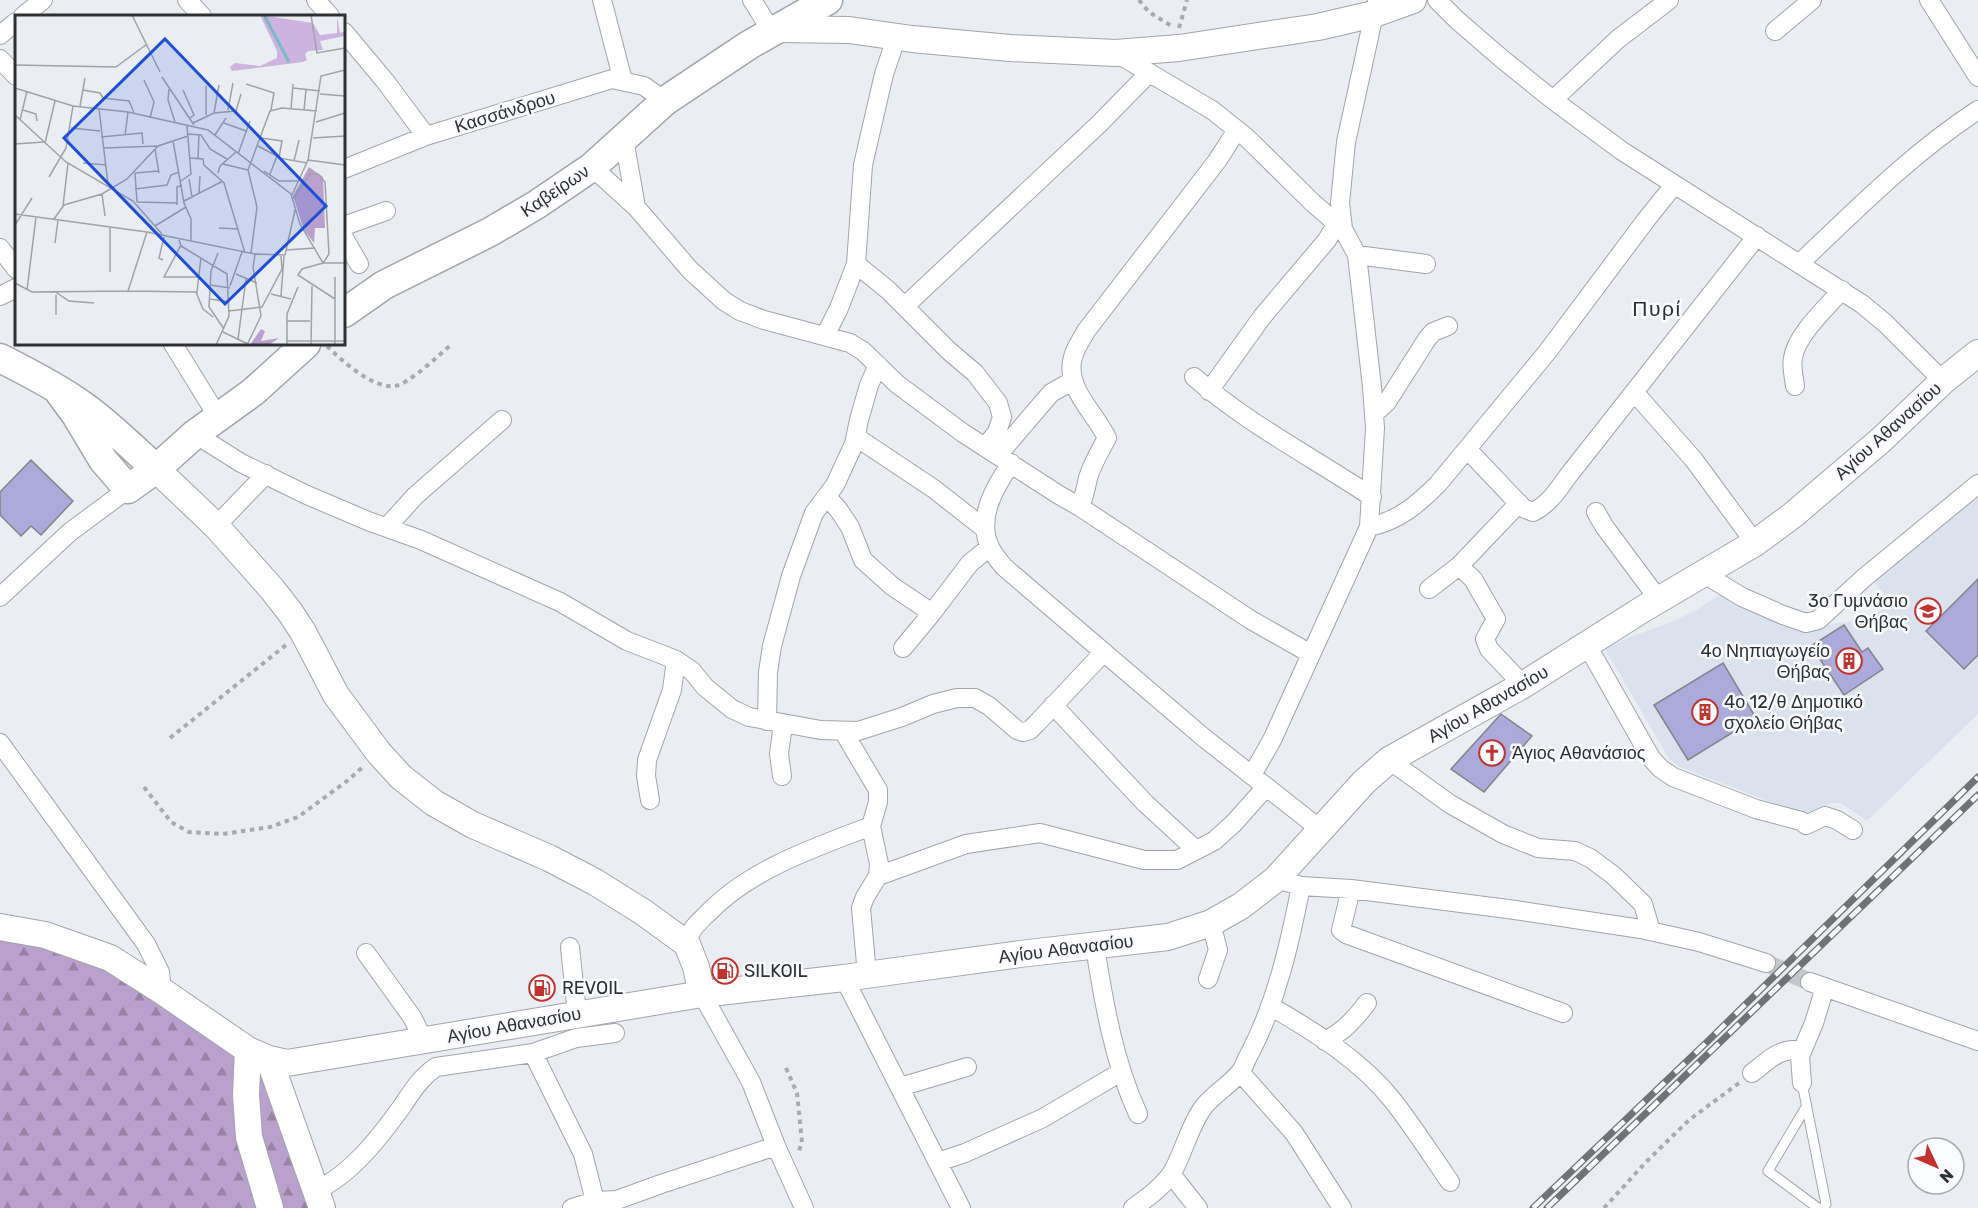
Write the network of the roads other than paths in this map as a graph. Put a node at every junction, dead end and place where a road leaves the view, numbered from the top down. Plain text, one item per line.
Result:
1 (43, 0) edge
2 (187, 0) edge
3 (602, 0) edge
4 (752, 0) edge
5 (828, 0) edge
6 (1413, 0) edge
7 (1437, 0) edge
8 (1669, 0) edge
9 (1812, 0) edge
10 (1929, 0) edge
11 (1375, 7) edge
12 (24, 15) edge
13 (201, 15) edge
14 (15, 23) edge
15 (1775, 30) dead end
16 (345, 33) edge
17 (0, 35) edge
18 (766, 35) junction
19 (897, 36) junction
20 (1116, 52) junction
21 (0, 59) edge
22 (1149, 73) junction
23 (15, 75) edge
24 (1978, 77) edge
25 (623, 81) junction
26 (1553, 100) junction
27 (665, 101) junction
28 (1978, 110) edge
29 (1237, 130) junction
30 (426, 136) junction
31 (624, 139) junction
32 (592, 167) junction
33 (345, 169) edge
34 (1674, 185) junction
35 (636, 207) junction
36 (386, 211) dead end
37 (345, 226) edge
38 (1340, 227) junction
39 (1757, 236) junction
40 (345, 240) edge
41 (0, 248) edge
42 (1357, 255) junction
43 (1800, 263) junction
44 (359, 264) dead end
45 (856, 264) junction
46 (1426, 264) dead end
47 (15, 268) edge
48 (15, 288) edge
49 (1842, 290) junction
50 (0, 296) edge
51 (905, 306) junction
52 (345, 312) edge
53 (1448, 326) dead end
54 (825, 336) junction
55 (173, 345) edge
56 (305, 345) edge
57 (1978, 352) edge
58 (0, 358) edge
59 (878, 365) junction
60 (1194, 377) dead end
61 (1072, 381) junction
62 (1943, 381) junction
63 (1795, 386) dead end
64 (57, 389) junction
65 (1209, 391) junction
66 (1635, 393) junction
67 (1374, 414) junction
68 (502, 420) dead end
69 (207, 426) junction
70 (856, 437) junction
71 (1467, 449) junction
72 (998, 455) junction
73 (156, 469) junction
74 (266, 474) junction
75 (1978, 484) edge
76 (128, 489) junction
77 (1372, 496) junction
78 (827, 497) junction
79 (1520, 503) junction
80 (1080, 507) junction
81 (1596, 512) dead end
82 (216, 526) junction
83 (387, 527) junction
84 (1369, 527) junction
85 (985, 529) junction
86 (1755, 543) junction
87 (990, 547) junction
88 (1459, 566) junction
89 (1704, 574) junction
90 (1429, 589) dead end
91 (0, 597) edge
92 (1659, 600) junction
93 (932, 613) junction
94 (1587, 645) junction
95 (903, 648) dead end
96 (1104, 652) junction
97 (1311, 654) junction
98 (676, 660) junction
99 (1523, 685) junction
100 (1053, 705) junction
101 (775, 722) junction
102 (843, 731) junction
103 (0, 743) edge
104 (1389, 760) junction
105 (1252, 775) junction
106 (782, 776) dead end
107 (1266, 787) junction
108 (650, 800) dead end
109 (871, 826) junction
110 (1320, 829) junction
111 (1854, 830) dead end
112 (1196, 850) junction
113 (879, 876) junction
114 (1276, 879) junction
115 (1301, 886) junction
116 (1351, 890) junction
117 (1211, 922) junction
118 (0, 927) edge
119 (1651, 931) junction
120 (687, 944) junction
121 (570, 947) dead end
122 (1095, 947) junction
123 (366, 953) dead end
124 (1766, 963) tunnel mouth
125 (855, 977) junction
126 (1208, 979) dead end
127 (162, 991) junction
128 (702, 994) junction
129 (1367, 1003) dead end
130 (1270, 1006) junction
131 (1563, 1013) dead end
132 (577, 1014) junction
133 (615, 1033) dead end
134 (424, 1041) junction
135 (1325, 1041) junction
136 (1978, 1041) edge
137 (1802, 1050) junction
138 (533, 1053) junction
139 (259, 1054) junction
140 (967, 1067) dead end
141 (1121, 1072) junction
142 (1240, 1072) junction
143 (1752, 1073) road end
144 (1802, 1083) joint
145 (900, 1087) junction
146 (1806, 1107) junction
147 (1138, 1114) dead end
148 (776, 1146) junction
149 (938, 1162) junction
150 (1172, 1174) junction
151 (1450, 1182) dead end
152 (319, 1199) edge
153 (597, 1204) edge
154 (270, 1208) edge
155 (573, 1208) edge
156 (804, 1208) edge
157 (961, 1208) edge
158 (1133, 1208) edge
159 (1198, 1208) edge
160 (1342, 1208) edge
161 (1818, 1208) edge
162 (1823, 1208) edge

1 - 12 street
2 - 13 street
3 - 25 street
4 - 18 street
5 - 18 main road, Καβείρων
6 - 11 main road
7 - 26 street
8 - 26 street
9 - 15 street
10 - 24 street
11 - 20 main road
11 - 38 street
14 - 17 street
16 - 30 street
18 - 19 main road
18 - 27 main road, Καβείρων
19 - 20 main road
19 - 45 street
20 - 22 street
21 - 23 street
22 - 29 street
22 - 51 street
25 - 27 street, Κασσάνδρου
25 - 30 street, Κασσάνδρου
26 - 34 street
27 - 31 main road, Καβείρων
28 - 43 street
29 - 38 street
29 - 61 street
30 - 33 street, Κασσάνδρου
31 - 32 main road, Καβείρων
31 - 35 street
32 - 35 street
32 - 52 main road, Καβείρων
34 - 39 street
34 - 71 street
35 - 54 street
36 - 37 street
38 - 42 street
38 - 65 street
39 - 43 street
39 - 66 street
40 - 44 street
41 - 47 street
42 - 46 street
42 - 67 street
43 - 49 street
45 - 51 street
45 - 54 street
48 - 50 street
49 - 62 street
49 - 63 street
51 - 72 street
53 - 67 street
54 - 59 street
55 - 69 street
56 - 69 main road
57 - 62 main road, Αγίου Αθανασίου
58 - 64 main road
59 - 70 street
59 - 72 street
60 - 65 street
61 - 72 street
61 - 80 street
62 - 86 main road, Αγίου Αθανασίου
64 - 73 main road
64 - 76 main road
65 - 77 street
66 - 79 street
66 - 86 street
67 - 77 street
68 - 83 street
69 - 73 main road
69 - 74 street
70 - 78 street
70 - 85 street
71 - 79 street
71 - 84 street
72 - 80 street
72 - 85 street
73 - 76 main road
73 - 82 main road
74 - 82 street
74 - 83 street
75 - 89 street
76 - 91 street
77 - 84 street
78 - 93 street
78 - 101 street
79 - 88 street
80 - 97 street
81 - 92 street
82 - 120 main road
83 - 98 street
84 - 97 street
85 - 87 street
86 - 89 main road, Αγίου Αθανασίου
87 - 93 street
87 - 96 street
88 - 90 street
88 - 99 street
89 - 92 main road, Αγίου Αθανασίου
92 - 94 main road, Αγίου Αθανασίου
93 - 95 street
94 - 99 main road, Αγίου Αθανασίου
94 - 111 street
96 - 100 street
96 - 105 street
97 - 105 street
98 - 101 street
98 - 108 street
99 - 104 main road, Αγίου Αθανασίου
100 - 102 street
100 - 112 street
101 - 102 street
101 - 106 street
102 - 109 street
103 - 127 street
104 - 110 main road, Αγίου Αθανασίου
104 - 119 street
105 - 107 street
107 - 110 street
107 - 112 street
109 - 113 street
109 - 120 street
110 - 114 main road, Αγίου Αθανασίου
112 - 113 street
113 - 125 street
114 - 115 street
114 - 117 main road, Αγίου Αθανασίου
115 - 116 street
115 - 130 street
116 - 119 street
116 - 131 street
117 - 122 main road, Αγίου Αθανασίου
117 - 126 street
118 - 127 main road
119 - 124 street
120 - 128 main road
121 - 132 street
122 - 125 main road, Αγίου Αθανασίου
122 - 141 street
123 - 134 street
125 - 128 main road, Αγίου Αθανασίου
125 - 145 street
127 - 139 main road
128 - 132 main road, Αγίου Αθανασίου
128 - 148 street
129 - 135 street
130 - 135 street
130 - 142 street
132 - 134 main road, Αγίου Αθανασίου
133 - 138 street
134 - 139 main road, Αγίου Αθανασίου
135 - 151 street
136 - 137 street
137 - 143 street
137 - 144 street
138 - 152 street
138 - 153 street
139 - 152 main road
139 - 154 main road
140 - 145 street
141 - 147 street
141 - 149 street
142 - 150 street
142 - 160 street
144 - 146 lane
145 - 149 street
146 - 161 lane
146 - 162 lane
148 - 153 street
148 - 156 street
149 - 157 street
150 - 158 street
150 - 159 street
153 - 155 street

